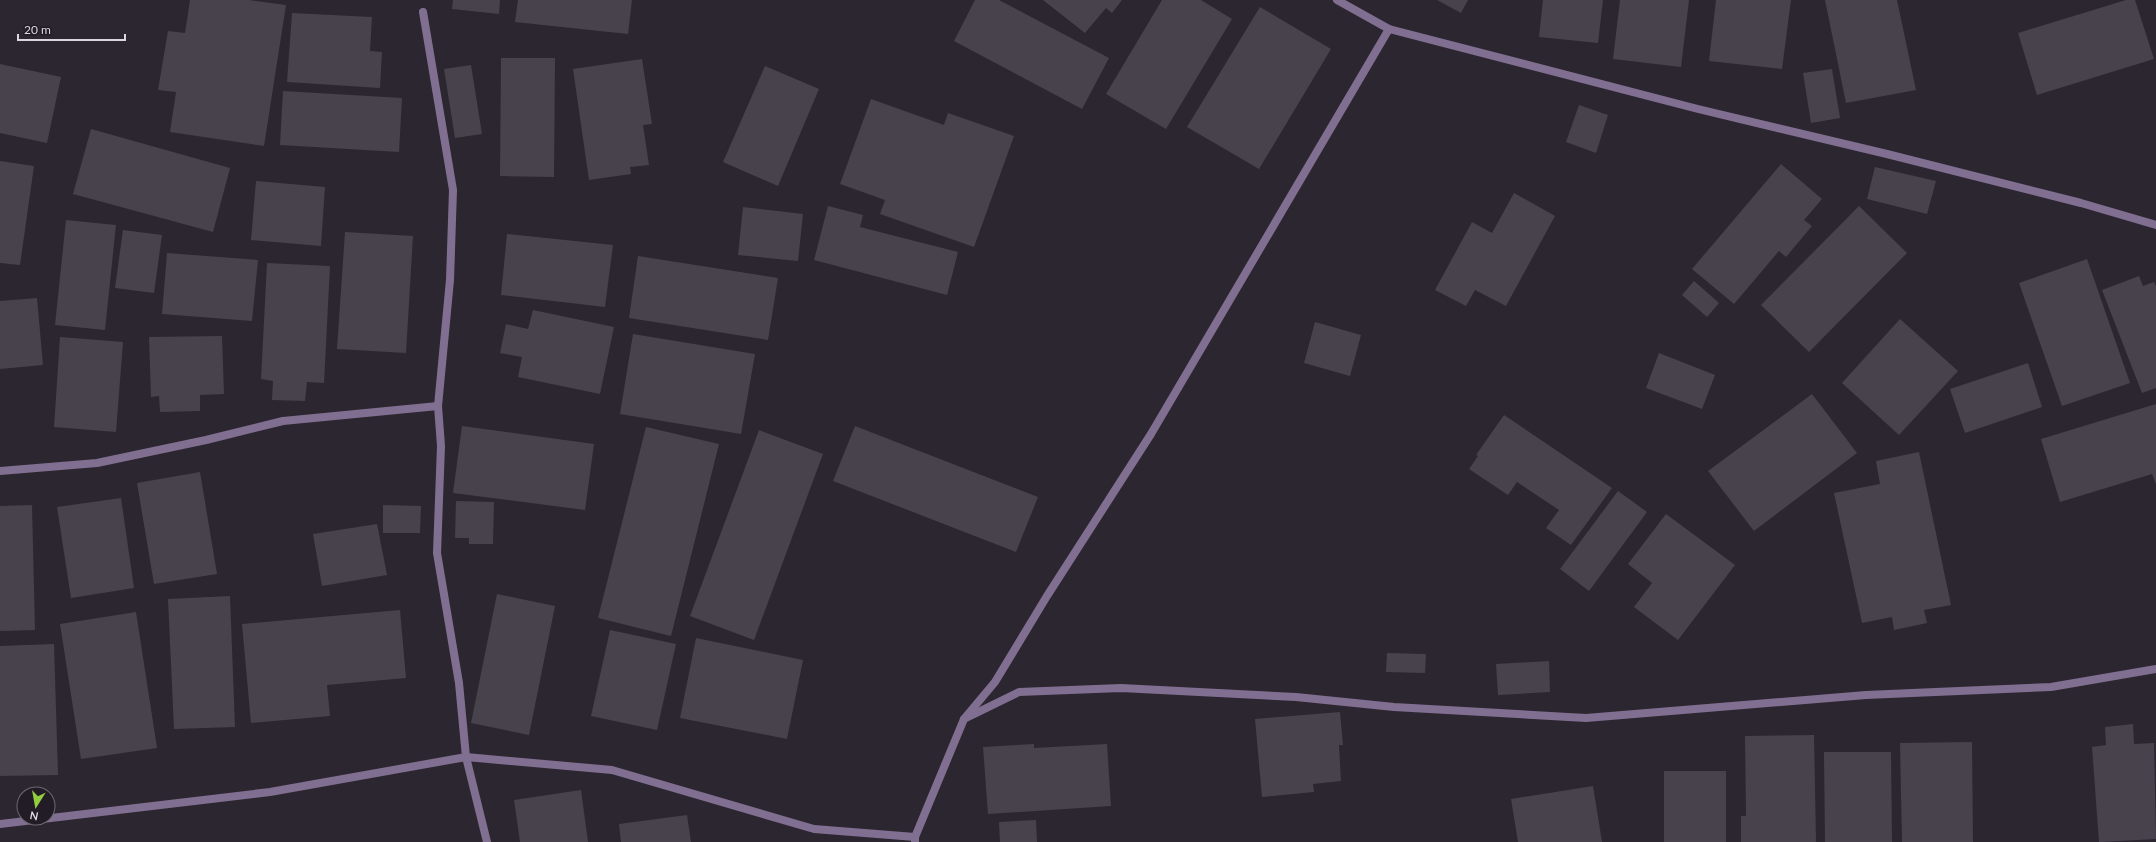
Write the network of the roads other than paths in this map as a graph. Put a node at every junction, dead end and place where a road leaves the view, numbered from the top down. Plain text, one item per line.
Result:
1 (1337, 0) edge
2 (423, 12) dead end
3 (1389, 29) junction
4 (2156, 225) edge
5 (438, 406) junction
6 (0, 471) edge
7 (2156, 669) edge
8 (964, 719) junction
9 (466, 757) junction
10 (0, 824) edge
11 (915, 839) edge
12 (487, 842) edge

1 - 3 street
2 - 5 street
3 - 4 street
3 - 8 street
5 - 6 street
5 - 9 street
7 - 8 street
8 - 11 street
9 - 10 street
9 - 11 street
9 - 12 street

